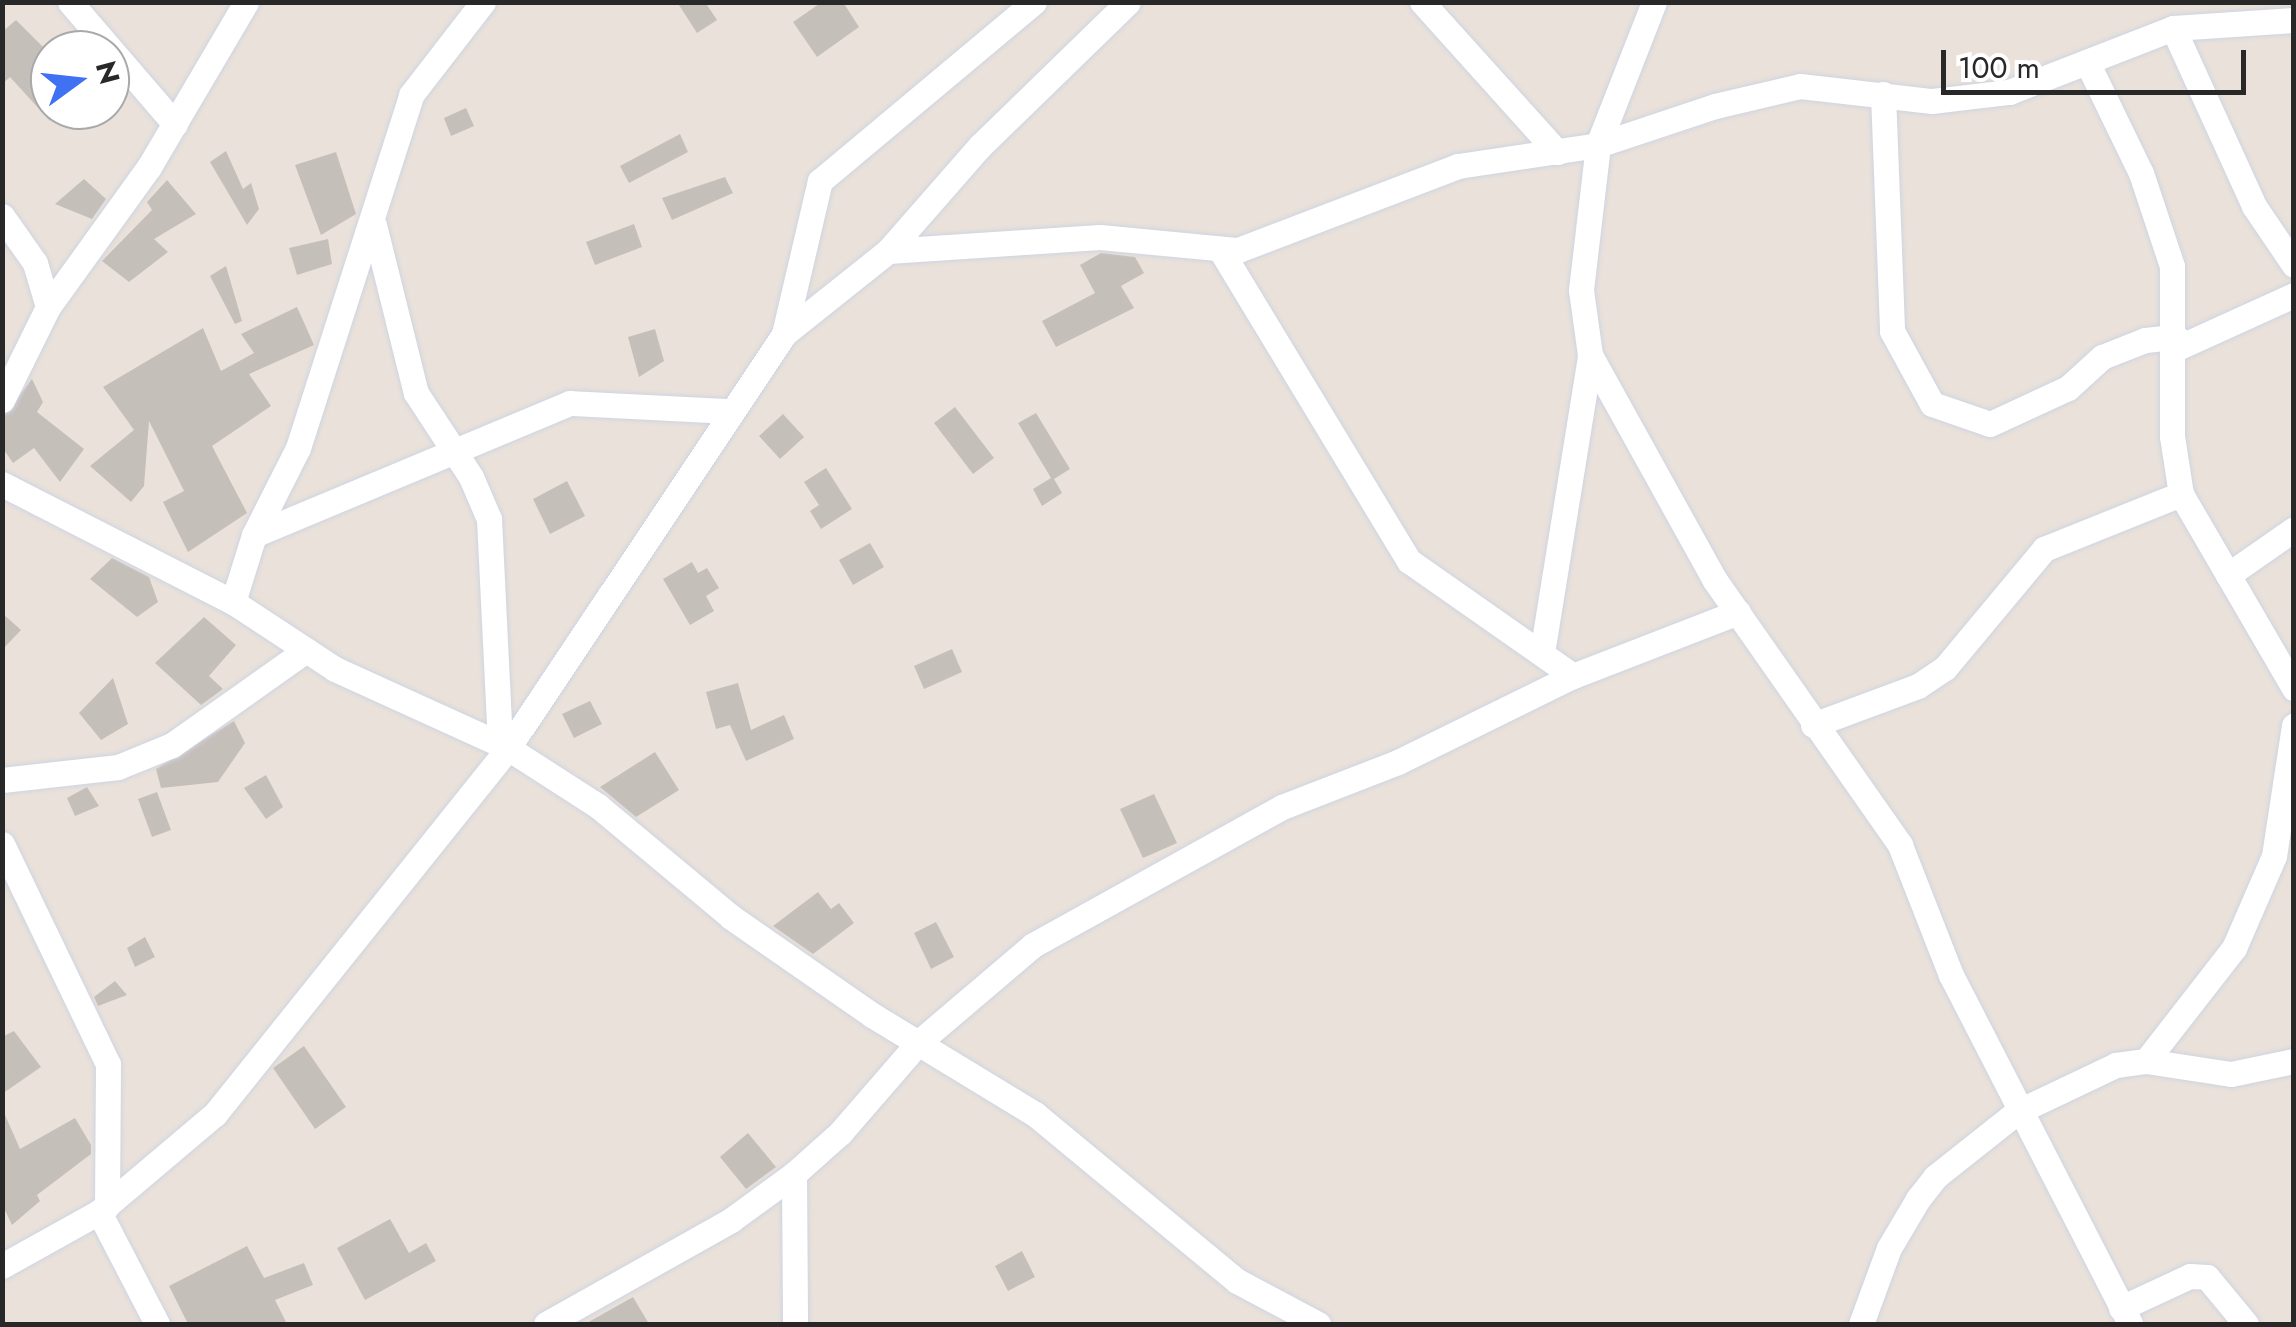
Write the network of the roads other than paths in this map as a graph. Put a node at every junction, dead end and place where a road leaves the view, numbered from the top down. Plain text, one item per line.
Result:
1 (70, 2) edge
2 (246, 2) edge
3 (483, 2) edge
4 (1034, 2) edge
5 (1128, 2) edge
6 (1422, 2) edge
7 (1654, 2) edge
8 (2209, 2) edge
9 (2294, 20) edge
10 (2178, 27) junction
11 (2088, 62) junction
12 (1883, 94) junction
13 (175, 124) junction
14 (1598, 145) junction
15 (1557, 152) junction
16 (2, 216) edge
17 (374, 225) junction
18 (1220, 250) junction
19 (888, 251) junction
20 (2294, 265) edge
21 (2294, 295) edge
22 (48, 307) junction
23 (784, 334) junction
24 (2176, 343) junction
25 (1590, 355) junction
26 (2, 400) edge
27 (728, 411) junction
28 (454, 453) junction
29 (2, 484) edge
30 (2181, 494) junction
31 (2294, 529) edge
32 (254, 536) junction
33 (2228, 575) junction
34 (233, 602) junction
35 (1738, 612) junction
36 (306, 650) junction
37 (1542, 653) junction
38 (1573, 676) junction
39 (2294, 688) edge
40 (1813, 726) junction
41 (2294, 726) edge
42 (504, 746) junction
43 (2, 780) edge
44 (2, 844) edge
45 (918, 1043) junction
46 (2294, 1060) edge
47 (2146, 1061) junction
48 (2018, 1112) junction
49 (794, 1174) junction
50 (104, 1209) junction
51 (3, 1265) edge
52 (2125, 1316) edge
53 (157, 1324) edge
54 (546, 1324) edge
55 (795, 1324) edge
56 (1318, 1324) edge
57 (1861, 1324) edge
58 (2246, 1324) edge

1 - 13 street
2 - 13 street
3 - 17 street
4 - 23 street
5 - 19 street
6 - 15 street
7 - 14 street
8 - 10 street
9 - 10 street
10 - 11 street
10 - 20 street
11 - 12 street
11 - 24 street
12 - 14 street
12 - 24 street
13 - 22 street
14 - 15 street
14 - 25 street
15 - 18 street
16 - 22 street
17 - 28 street
17 - 32 street
18 - 19 street
18 - 37 street
19 - 23 street
21 - 24 street
22 - 26 street
23 - 27 street
24 - 30 street
25 - 35 street
25 - 37 street
27 - 28 street
27 - 42 street
28 - 32 street
28 - 42 street
29 - 34 street
30 - 33 street
30 - 40 street
31 - 33 street
32 - 34 street
33 - 39 street
34 - 36 street
35 - 38 street
35 - 40 street
36 - 42 street
36 - 43 street
37 - 38 street
38 - 45 street
40 - 48 street
41 - 47 street
42 - 45 street
42 - 50 street
44 - 50 street
45 - 49 street
45 - 56 street
46 - 47 street
47 - 48 street
48 - 52 street
48 - 57 street
49 - 54 street
49 - 55 street
50 - 51 street
50 - 53 street
52 - 58 street

